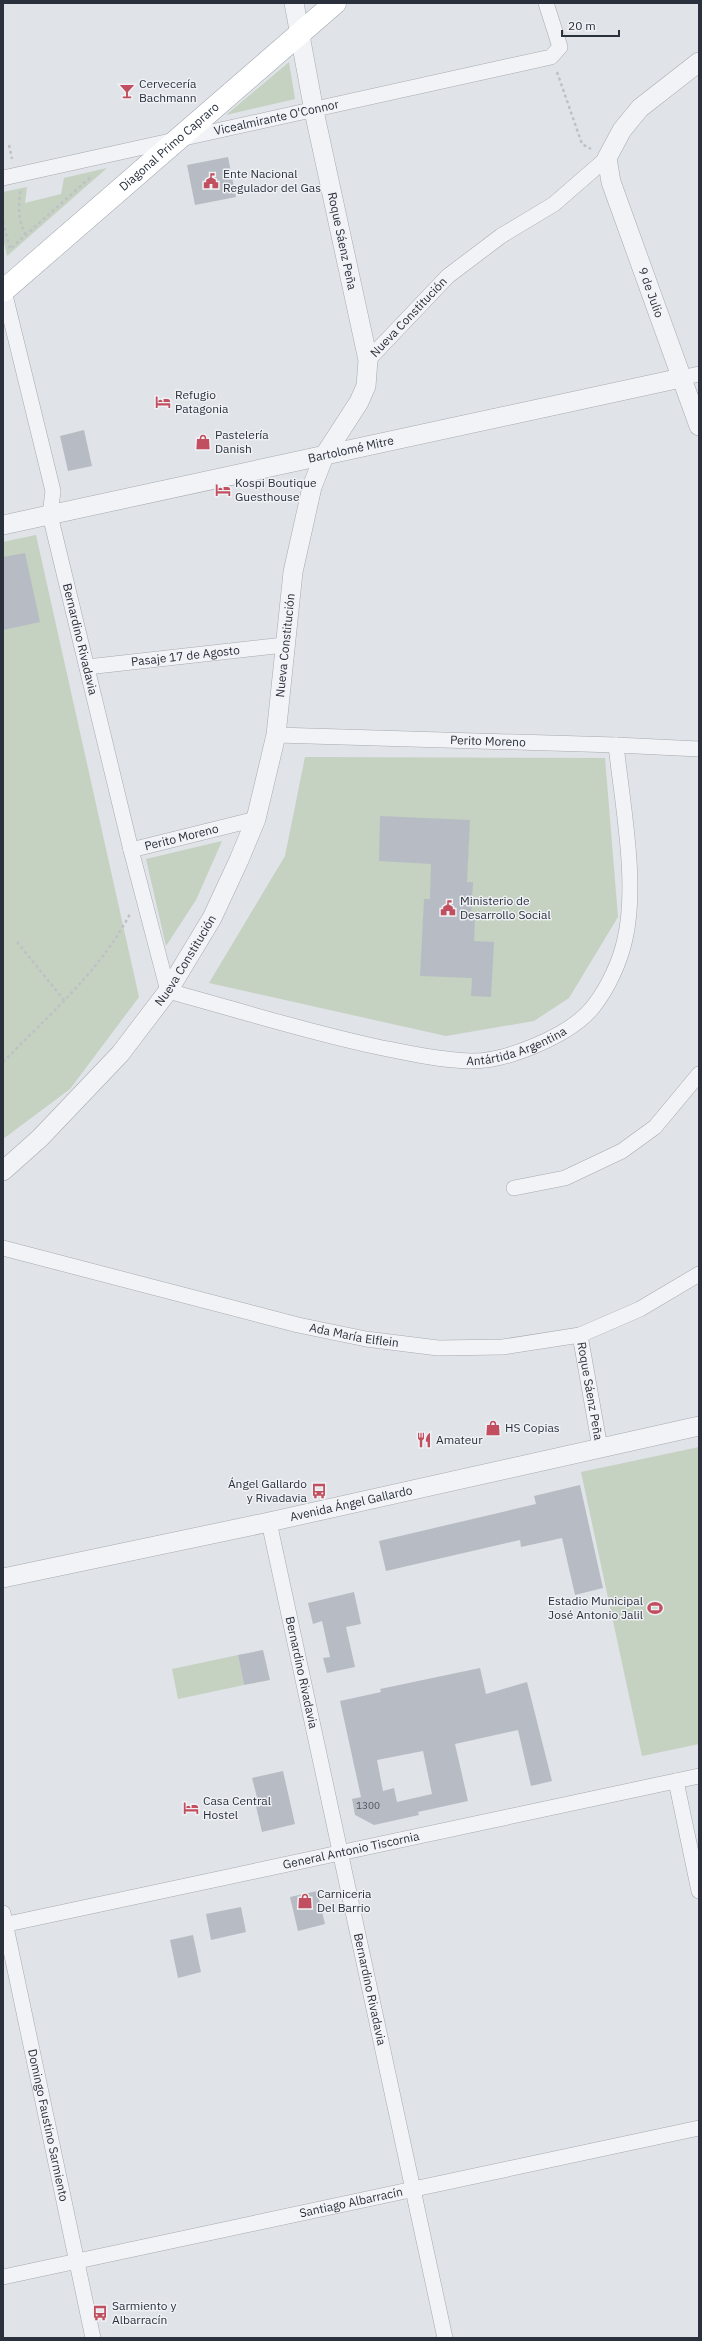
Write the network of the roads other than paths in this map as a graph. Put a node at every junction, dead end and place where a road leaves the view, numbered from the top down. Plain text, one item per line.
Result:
1 (294, 3) edge
2 (335, 3) edge
3 (546, 3) edge
4 (300, 34) junction
5 (699, 62) edge
6 (314, 111) junction
7 (178, 140) junction
8 (607, 158) junction
9 (3, 178) edge
10 (3, 290) edge
11 (368, 360) junction
12 (690, 376) edge
13 (699, 426) edge
14 (324, 456) junction
15 (50, 515) junction
16 (3, 525) edge
17 (284, 645) junction
18 (87, 667) junction
19 (276, 735) junction
20 (616, 745) junction
21 (699, 749) edge
22 (256, 819) junction
23 (130, 850) junction
24 (168, 991) junction
25 (699, 1074) edge
26 (3, 1171) edge
27 (514, 1188) dead end
28 (3, 1248) edge
29 (699, 1274) edge
30 (580, 1335) junction
31 (699, 1426) edge
32 (600, 1448) junction
33 (269, 1522) junction
34 (3, 1578) edge
35 (699, 1776) edge
36 (676, 1781) junction
37 (340, 1854) junction
38 (699, 1891) edge
39 (4, 1920) edge
40 (699, 2128) edge
41 (413, 2190) junction
42 (77, 2261) junction
43 (3, 2277) edge
44 (93, 2338) edge
45 (445, 2338) edge

1 - 4 street, Roque Sáenz Peña
2 - 4 main road, Diagonal Primo Capraro
3 - 6 street, Vicealmirante O'Connor
4 - 6 street, Roque Sáenz Peña
4 - 7 main road, Diagonal Primo Capraro
5 - 8 street
6 - 7 street, Vicealmirante O'Connor
6 - 11 street, Roque Sáenz Peña
7 - 9 street, Vicealmirante O'Connor
7 - 10 main road, Diagonal Primo Capraro
8 - 11 street, Nueva Constitución
8 - 12 street, 9 de Julio
10 - 15 street, Bernardino Rivadavia
11 - 14 street, Nueva Constitución
12 - 13 street, 9 de Julio
12 - 14 street, Bartolomé Mitre
14 - 15 street, Bartolomé Mitre
14 - 17 street, Nueva Constitución
15 - 16 street, Bartolomé Mitre
15 - 18 street, Bernardino Rivadavia
17 - 18 street, Pasaje 17 de Agosto
17 - 19 street, Nueva Constitución
18 - 23 street, Bernardino Rivadavia
19 - 20 street, Perito Moreno
19 - 22 street, Nueva Constitución
20 - 21 street, Perito Moreno
20 - 24 street, Antártida Argentina
22 - 23 street, Perito Moreno
22 - 24 street, Nueva Constitución
23 - 24 street, Bernardino Rivadavia
24 - 26 street, Nueva Constitución
25 - 27 street
28 - 30 street, Ada María Elflein
29 - 30 street, Ada María Elflein
30 - 32 street, Roque Sáenz Peña
31 - 32 street, Avenida Ángel Gallardo
32 - 33 street, Avenida Ángel Gallardo
33 - 34 street, Avenida Ángel Gallardo
33 - 37 street, Bernardino Rivadavia
35 - 36 street, General Antonio Tiscornia
36 - 37 street, General Antonio Tiscornia
36 - 38 street
37 - 39 street, General Antonio Tiscornia
37 - 41 street, Bernardino Rivadavia
39 - 42 street, Domingo Faustino Sarmiento
40 - 41 street, Santiago Albarracín
41 - 42 street, Santiago Albarracín
41 - 45 street, Bernardino Rivadavia
42 - 43 street, Santiago Albarracín
42 - 44 street, Domingo Faustino Sarmiento

